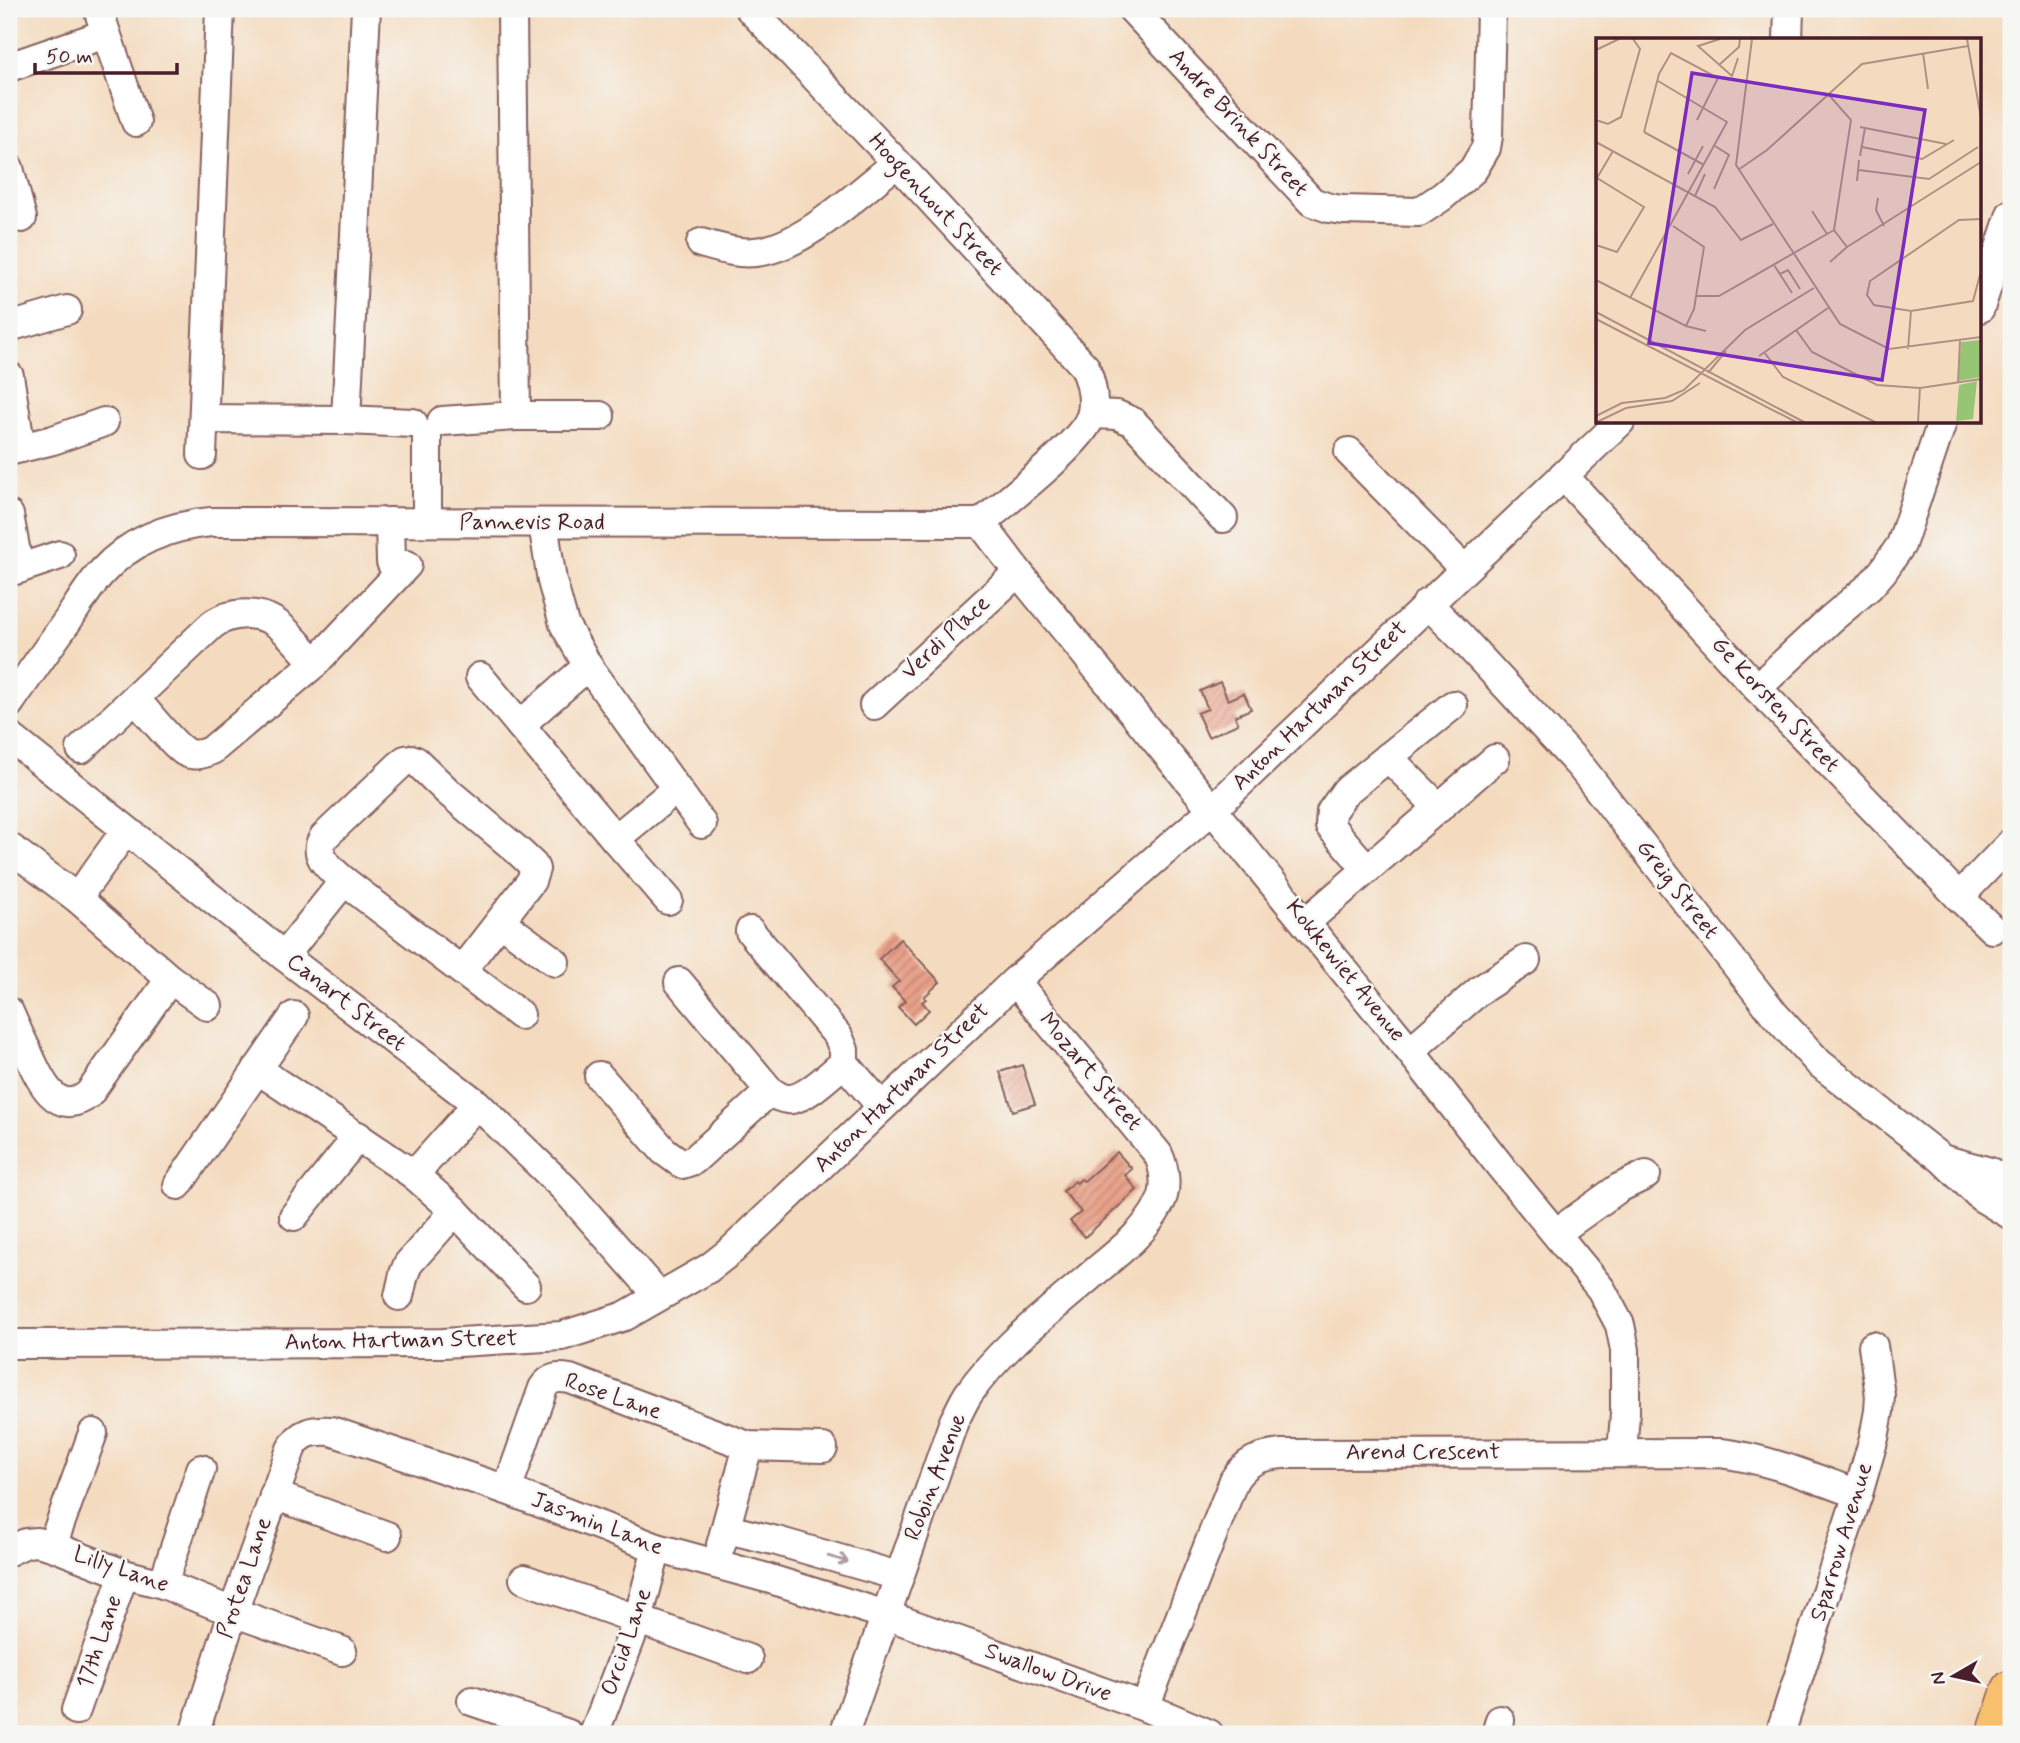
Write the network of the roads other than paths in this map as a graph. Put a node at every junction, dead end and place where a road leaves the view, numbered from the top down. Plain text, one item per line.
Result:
1 (220, 9) edge
2 (366, 9) edge
3 (512, 9) edge
4 (750, 9) edge
5 (1132, 9) edge
6 (1491, 9) edge
7 (1789, 9) edge
8 (101, 21) edge
9 (1788, 38) edge
10 (9, 67) edge
11 (136, 122) dead end
12 (897, 163) junction
13 (9, 168) edge
14 (2011, 214) edge
15 (23, 219) dead end
16 (701, 243) dead end
17 (1982, 302) edge
18 (67, 310) dead end
19 (9, 327) edge
20 (9, 376) edge
21 (1092, 414) junction
22 (516, 416) junction
23 (600, 416) dead end
24 (204, 419) junction
25 (346, 420) junction
26 (104, 422) dead end
27 (1618, 424) edge
28 (1941, 424) edge
29 (427, 426) junction
30 (15, 450) edge
31 (1349, 452) dead end
32 (202, 455) dead end
33 (1563, 475) junction
34 (9, 515) edge
35 (1223, 518) dead end
36 (390, 522) junction
37 (428, 522) junction
38 (543, 523) junction
39 (981, 523) junction
40 (60, 555) dead end
41 (1464, 569) junction
42 (14, 570) edge
43 (1018, 572) junction
44 (1427, 603) junction
45 (315, 663) junction
46 (589, 666) junction
47 (480, 677) dead end
48 (1757, 688) junction
49 (135, 698) junction
50 (9, 704) edge
51 (874, 705) dead end
52 (1453, 705) dead end
53 (520, 725) junction
54 (9, 736) edge
55 (81, 749) dead end
56 (1388, 757) junction
57 (1495, 759) dead end
58 (676, 789) junction
59 (1439, 808) junction
60 (1213, 809) junction
61 (702, 824) dead end
62 (126, 830) junction
63 (615, 839) junction
64 (2011, 843) edge
65 (9, 846) edge
66 (1367, 869) junction
67 (344, 881) junction
68 (1959, 897) junction
69 (76, 898) junction
70 (668, 900) dead end
71 (501, 922) junction
72 (1306, 922) junction
73 (1992, 929) dead end
74 (750, 932) dead end
75 (284, 956) junction
76 (1526, 960) dead end
77 (555, 962) dead end
78 (462, 970) junction
79 (170, 979) junction
80 (1015, 981) junction
81 (679, 982) dead end
82 (208, 1006) dead end
83 (9, 1012) edge
84 (520, 1015) dead end
85 (294, 1016) dead end
86 (1410, 1051) junction
87 (844, 1063) junction
88 (257, 1069) junction
89 (599, 1076) dead end
90 (770, 1091) junction
91 (477, 1104) junction
92 (882, 1107) junction
93 (358, 1136) junction
94 (1942, 1159) junction
95 (1164, 1166) joint
96 (414, 1175) junction
97 (1646, 1175) dead end
98 (2011, 1184) edge
99 (178, 1185) dead end
100 (456, 1211) junction
101 (2011, 1215) edge
102 (294, 1216) dead end
103 (1556, 1233) junction
104 (526, 1286) dead end
105 (399, 1296) dead end
106 (659, 1296) junction
107 (9, 1343) edge
108 (1873, 1346) dead end
109 (310, 1432) joint
110 (93, 1433) dead end
111 (748, 1446) junction
112 (823, 1448) dead end
113 (1622, 1452) junction
114 (201, 1469) dead end
115 (507, 1490) junction
116 (1858, 1494) junction
117 (274, 1495) junction
118 (727, 1529) junction
119 (387, 1536) dead end
120 (52, 1546) junction
121 (657, 1548) junction
122 (9, 1551) edge
123 (714, 1564) junction
124 (124, 1574) junction
125 (898, 1576) junction
126 (524, 1579) dead end
127 (163, 1584) junction
128 (233, 1612) junction
129 (886, 1615) junction
130 (638, 1619) junction
131 (342, 1651) dead end
132 (748, 1659) dead end
133 (2011, 1689) edge
134 (472, 1701) dead end
135 (1145, 1707) junction
136 (76, 1710) dead end
137 (197, 1733) edge
138 (590, 1734) edge
139 (844, 1734) edge
140 (1209, 1734) edge
141 (1780, 1734) edge
142 (1996, 1734) edge

1 - 24 street
2 - 25 street
3 - 22 street
4 - 12 street, Hoogenhout Street
5 - 6 street, Andre Brink Street
7 - 9 street
8 - 10 street
8 - 11 street
12 - 16 street
12 - 21 street, Hoogenhout Street
13 - 15 street
14 - 17 street
18 - 19 street
20 - 30 street
21 - 35 street
21 - 39 street
22 - 23 street
22 - 29 street
24 - 25 street
24 - 32 street
25 - 29 street
26 - 30 street
27 - 33 street, Anton Hartman Street
28 - 48 street
29 - 37 street
31 - 41 street
33 - 41 street, Anton Hartman Street
33 - 48 street, Ge Korsten Street
34 - 42 street
36 - 37 street, Pannevis Road
36 - 45 street
36 - 50 street, Pannevis Road
37 - 38 street, Pannevis Road
38 - 39 street, Pannevis Road
38 - 46 street
39 - 43 street, Kokkewiet Avenue
40 - 42 street
41 - 44 street, Anton Hartman Street
43 - 51 street, Verdi Place
43 - 60 street, Kokkewiet Avenue
44 - 60 street, Anton Hartman Street
44 - 94 street, Greig Street
45 - 49 street
45 - 49 street
46 - 53 street
46 - 58 street
47 - 53 street
48 - 68 street, Ge Korsten Street
49 - 55 street
52 - 56 street
53 - 63 street
54 - 62 street, Canart Street
56 - 59 street
56 - 66 street
57 - 59 street
58 - 61 street
58 - 63 street
59 - 66 street
60 - 72 street, Kokkewiet Avenue
60 - 80 street, Anton Hartman Street
62 - 69 street
62 - 75 street, Canart Street
63 - 70 street
64 - 68 street
65 - 69 street
66 - 72 street
67 - 71 street
67 - 75 street
67 - 78 street
68 - 73 street, Ge Korsten Street
69 - 79 street
71 - 77 street
71 - 78 street
72 - 86 street, Kokkewiet Avenue
74 - 87 street
75 - 91 street, Canart Street
76 - 86 street
78 - 84 street
79 - 82 street
79 - 83 street
80 - 92 street, Anton Hartman Street
80 - 95 street, Mozart Street
81 - 90 street
85 - 88 street
86 - 103 street, Kokkewiet Avenue
87 - 90 street
87 - 92 street
88 - 93 street
88 - 99 street
89 - 90 street
91 - 96 street
91 - 106 street, Canart Street
92 - 106 street, Anton Hartman Street
93 - 96 street
93 - 102 street
94 - 98 street, Greig Street
94 - 101 street, Greig Street
95 - 125 street, Robin Avenue
96 - 100 street
97 - 103 street
100 - 104 street
100 - 105 street
103 - 113 street, Kokkewiet Avenue
106 - 107 street, Anton Hartman Street
108 - 116 street, Sparrow Avenue
109 - 115 street, Jasmin Lane
109 - 117 street, Protea Lane
110 - 120 street
111 - 112 street, Rose Lane
111 - 115 street, Rose Lane
111 - 118 street
113 - 116 street, Arend Crescent
113 - 135 street, Arend Crescent
114 - 127 street
115 - 121 street, Jasmin Lane
116 - 141 street, Sparrow Avenue
117 - 119 street
117 - 128 street, Protea Lane
118 - 123 street
118 -> 125 street
120 - 122 street, Lilly Lane
120 - 124 street, Lilly Lane
121 - 123 street, Jasmin Lane
121 - 130 street, Orcid Lane
123 - 129 street, Jasmin Lane
124 - 127 street, Lilly Lane
124 - 136 street, 17th Lane
125 - 129 street, Robin Avenue
126 - 130 street
127 - 128 street, Lilly Lane
128 - 131 street, Lilly Lane
128 - 137 street, Protea Lane
129 - 135 street, Swallow Drive
129 - 139 street, Robin Avenue
130 - 132 street
130 - 138 street, Orcid Lane
133 - 142 main road
134 - 138 street
135 - 140 street, Swallow Drive

